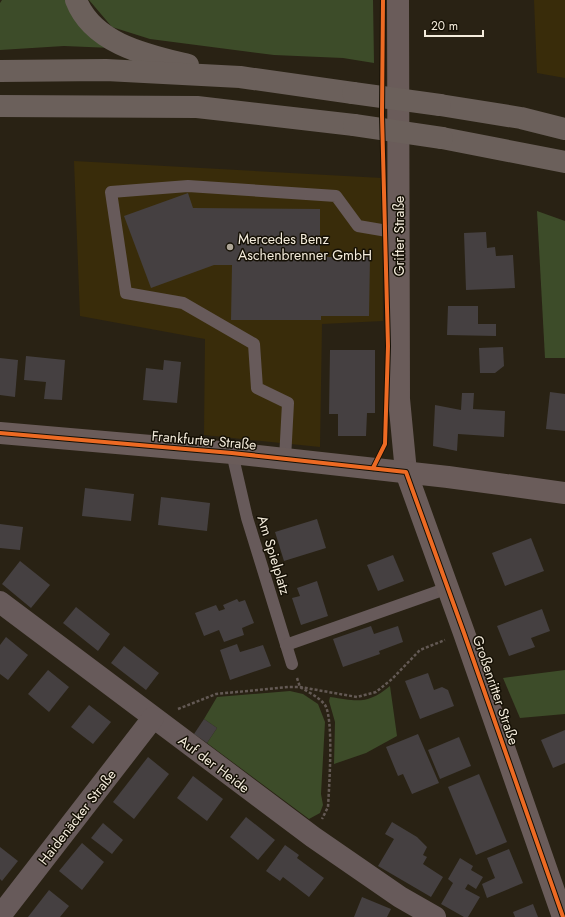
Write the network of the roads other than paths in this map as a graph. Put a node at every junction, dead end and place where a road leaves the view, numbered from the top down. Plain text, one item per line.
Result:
1 (76, 0) edge
2 (398, 0) edge
3 (0, 71) edge
4 (240, 77) junction
5 (0, 106) edge
6 (565, 129) edge
7 (564, 162) edge
8 (399, 233) junction
9 (0, 433) edge
10 (232, 453) junction
11 (285, 459) junction
12 (406, 472) junction
13 (565, 493) edge
14 (448, 588) junction
15 (0, 602) edge
16 (286, 645) junction
17 (292, 664) road end
18 (153, 718) junction
19 (0, 916) edge
20 (431, 916) edge
21 (563, 917) edge

1 - 4 highway
2 - 8 street, Grifter Straße
3 - 4 highway
4 - 6 highway, bridge
5 - 7 highway, bridge
8 - 11 lane
8 - 12 street, Grifter Straße
9 - 10 street, Frankfurter Straße
10 - 11 street, Frankfurter Straße
10 - 16 lane, Am Spielplatz
11 - 12 street, Frankfurter Straße
12 - 13 street, Frankfurter Straße
12 - 14 street, Großenritter Straße
14 - 16 lane
14 - 21 street, Großenritter Straße
15 - 18 street, Auf der Heide
16 - 17 lane, Am Spielplatz
18 - 19 street, Haidenäcker Straße
18 - 20 street, Auf der Heide

